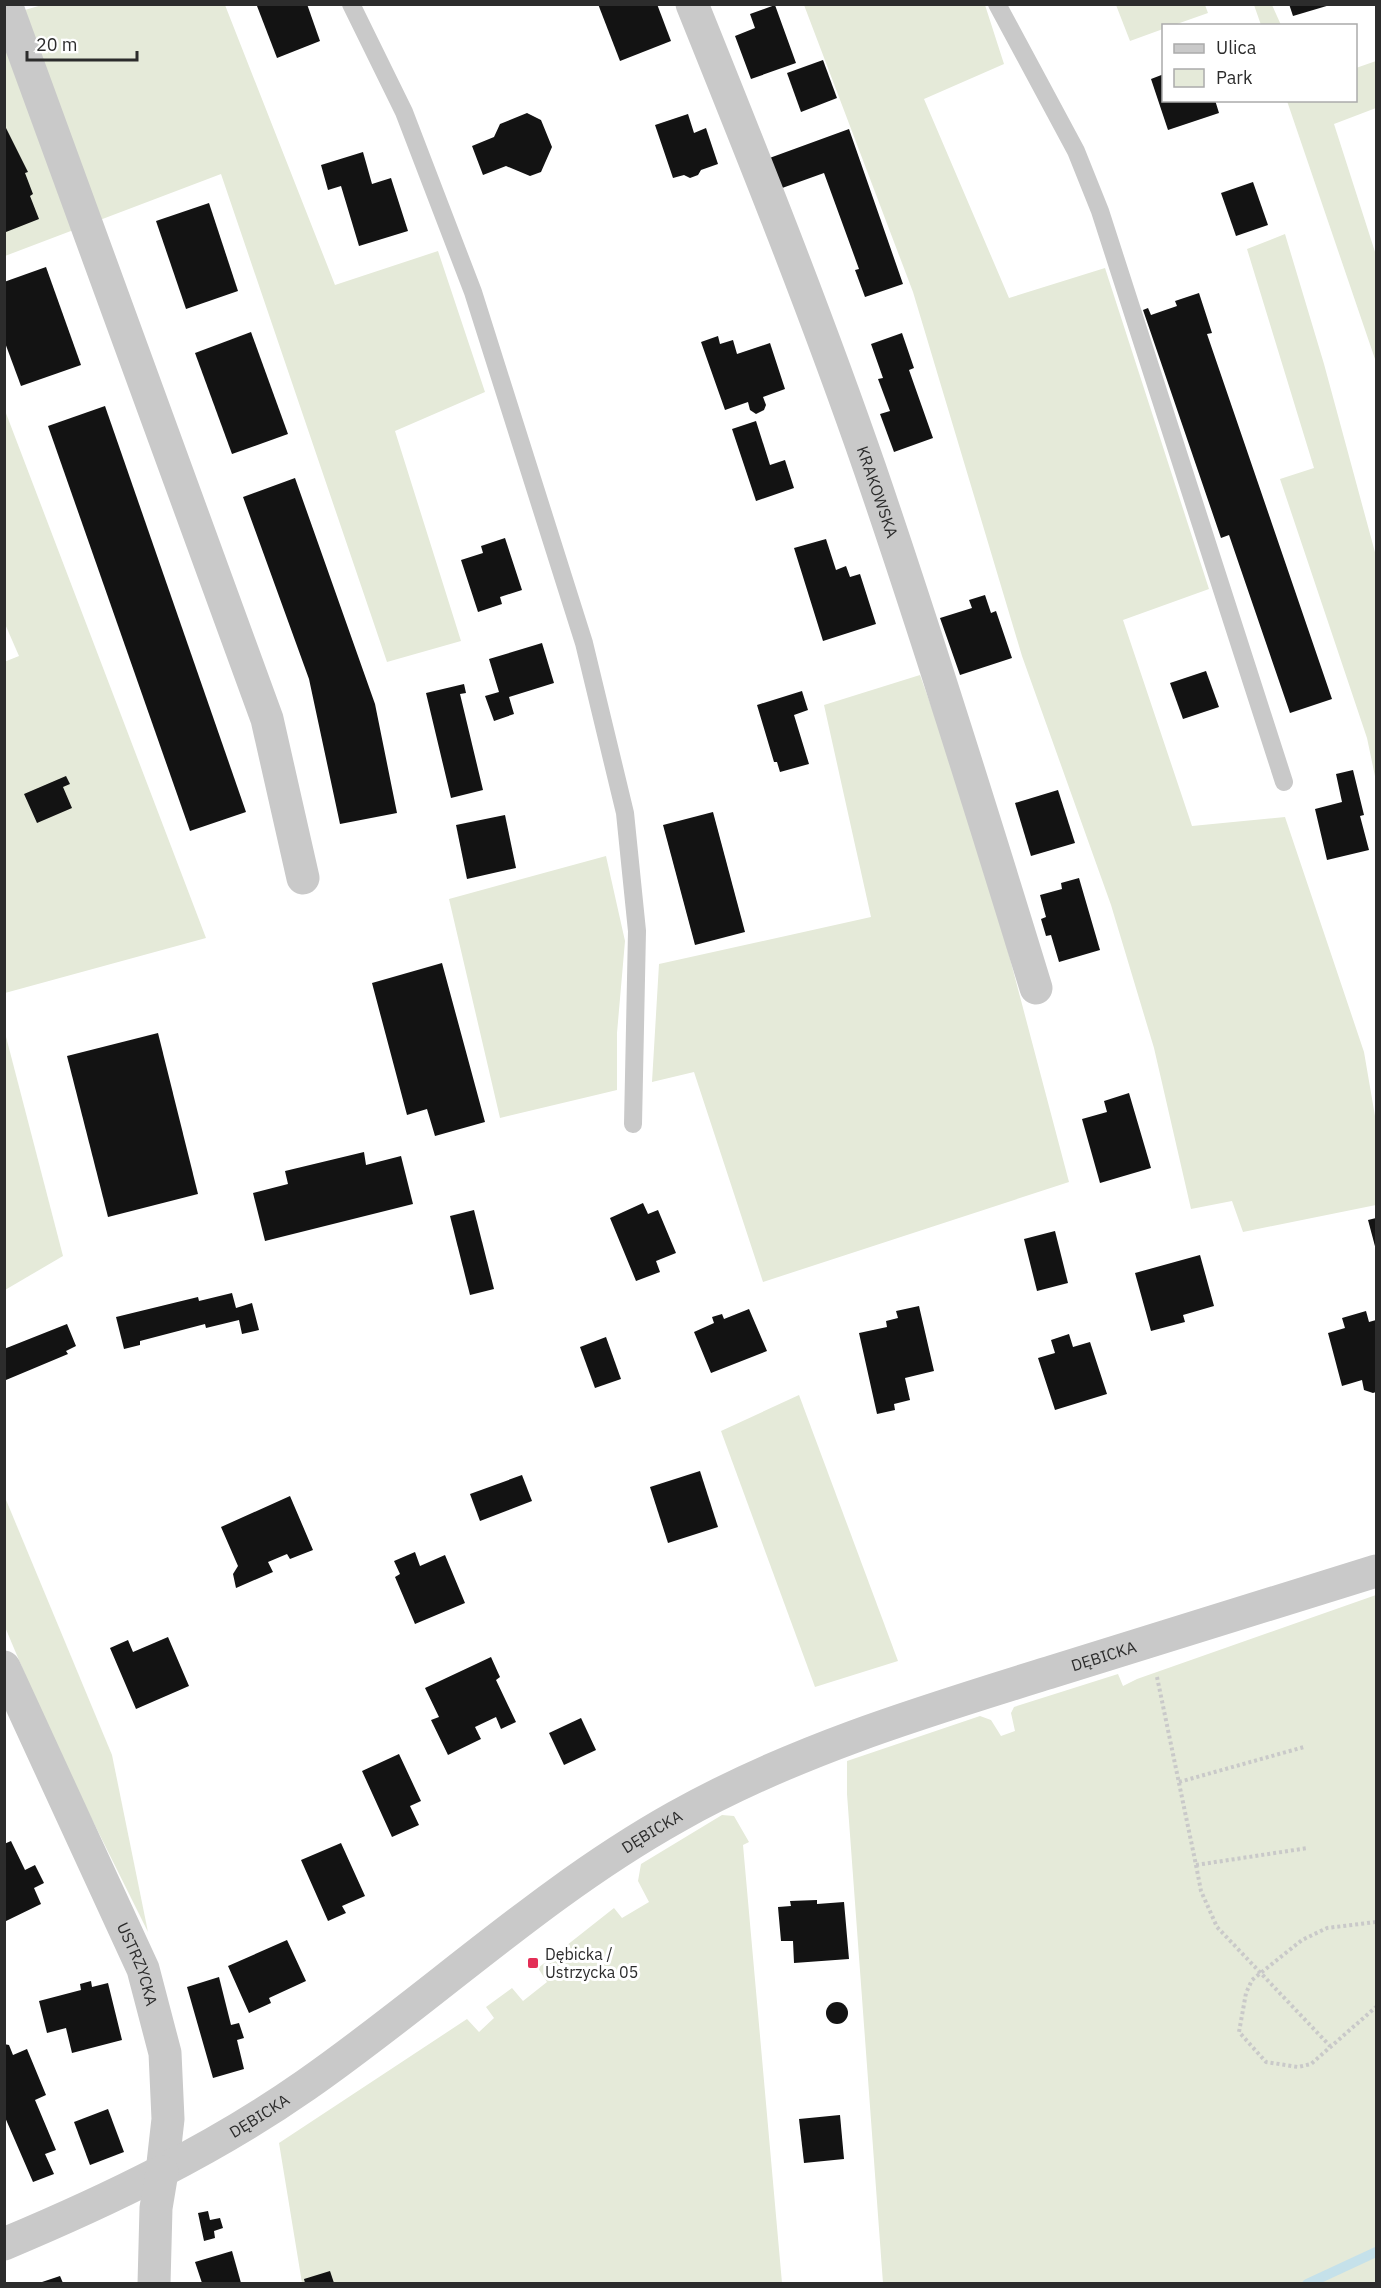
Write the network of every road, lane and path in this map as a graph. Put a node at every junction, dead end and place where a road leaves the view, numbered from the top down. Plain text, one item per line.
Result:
1 (6, 4) edge
2 (351, 4) edge
3 (692, 4) edge
4 (997, 4) edge
5 (1284, 782) dead end
6 (303, 878) dead end
7 (1036, 988) dead end
8 (633, 1124) dead end
9 (1377, 1570) edge
10 (4, 1667) edge
11 (1155, 1669) dead end
12 (1304, 1747) dead end
13 (1179, 1782) junction
14 (1308, 1848) dead end
15 (1196, 1865) junction
16 (1377, 1922) edge
17 (1260, 1973) junction
18 (1377, 2007) edge
19 (1330, 2046) junction
20 (162, 2172) junction
21 (4, 2244) edge
22 (154, 2283) edge

1 - 6 street
2 - 8 lane
3 - 7 street, KRAKOWSKA
4 - 5 lane
9 - 20 street, DĘBICKA
10 - 20 street, USTRZYCKA
11 - 13 path
12 - 13 path
13 - 15 path
14 - 15 path
15 - 17 path
16 - 17 path
17 - 19 path
17 - 19 path
18 - 19 path
20 - 21 street, DĘBICKA
20 - 22 street, USTRZYCKA

